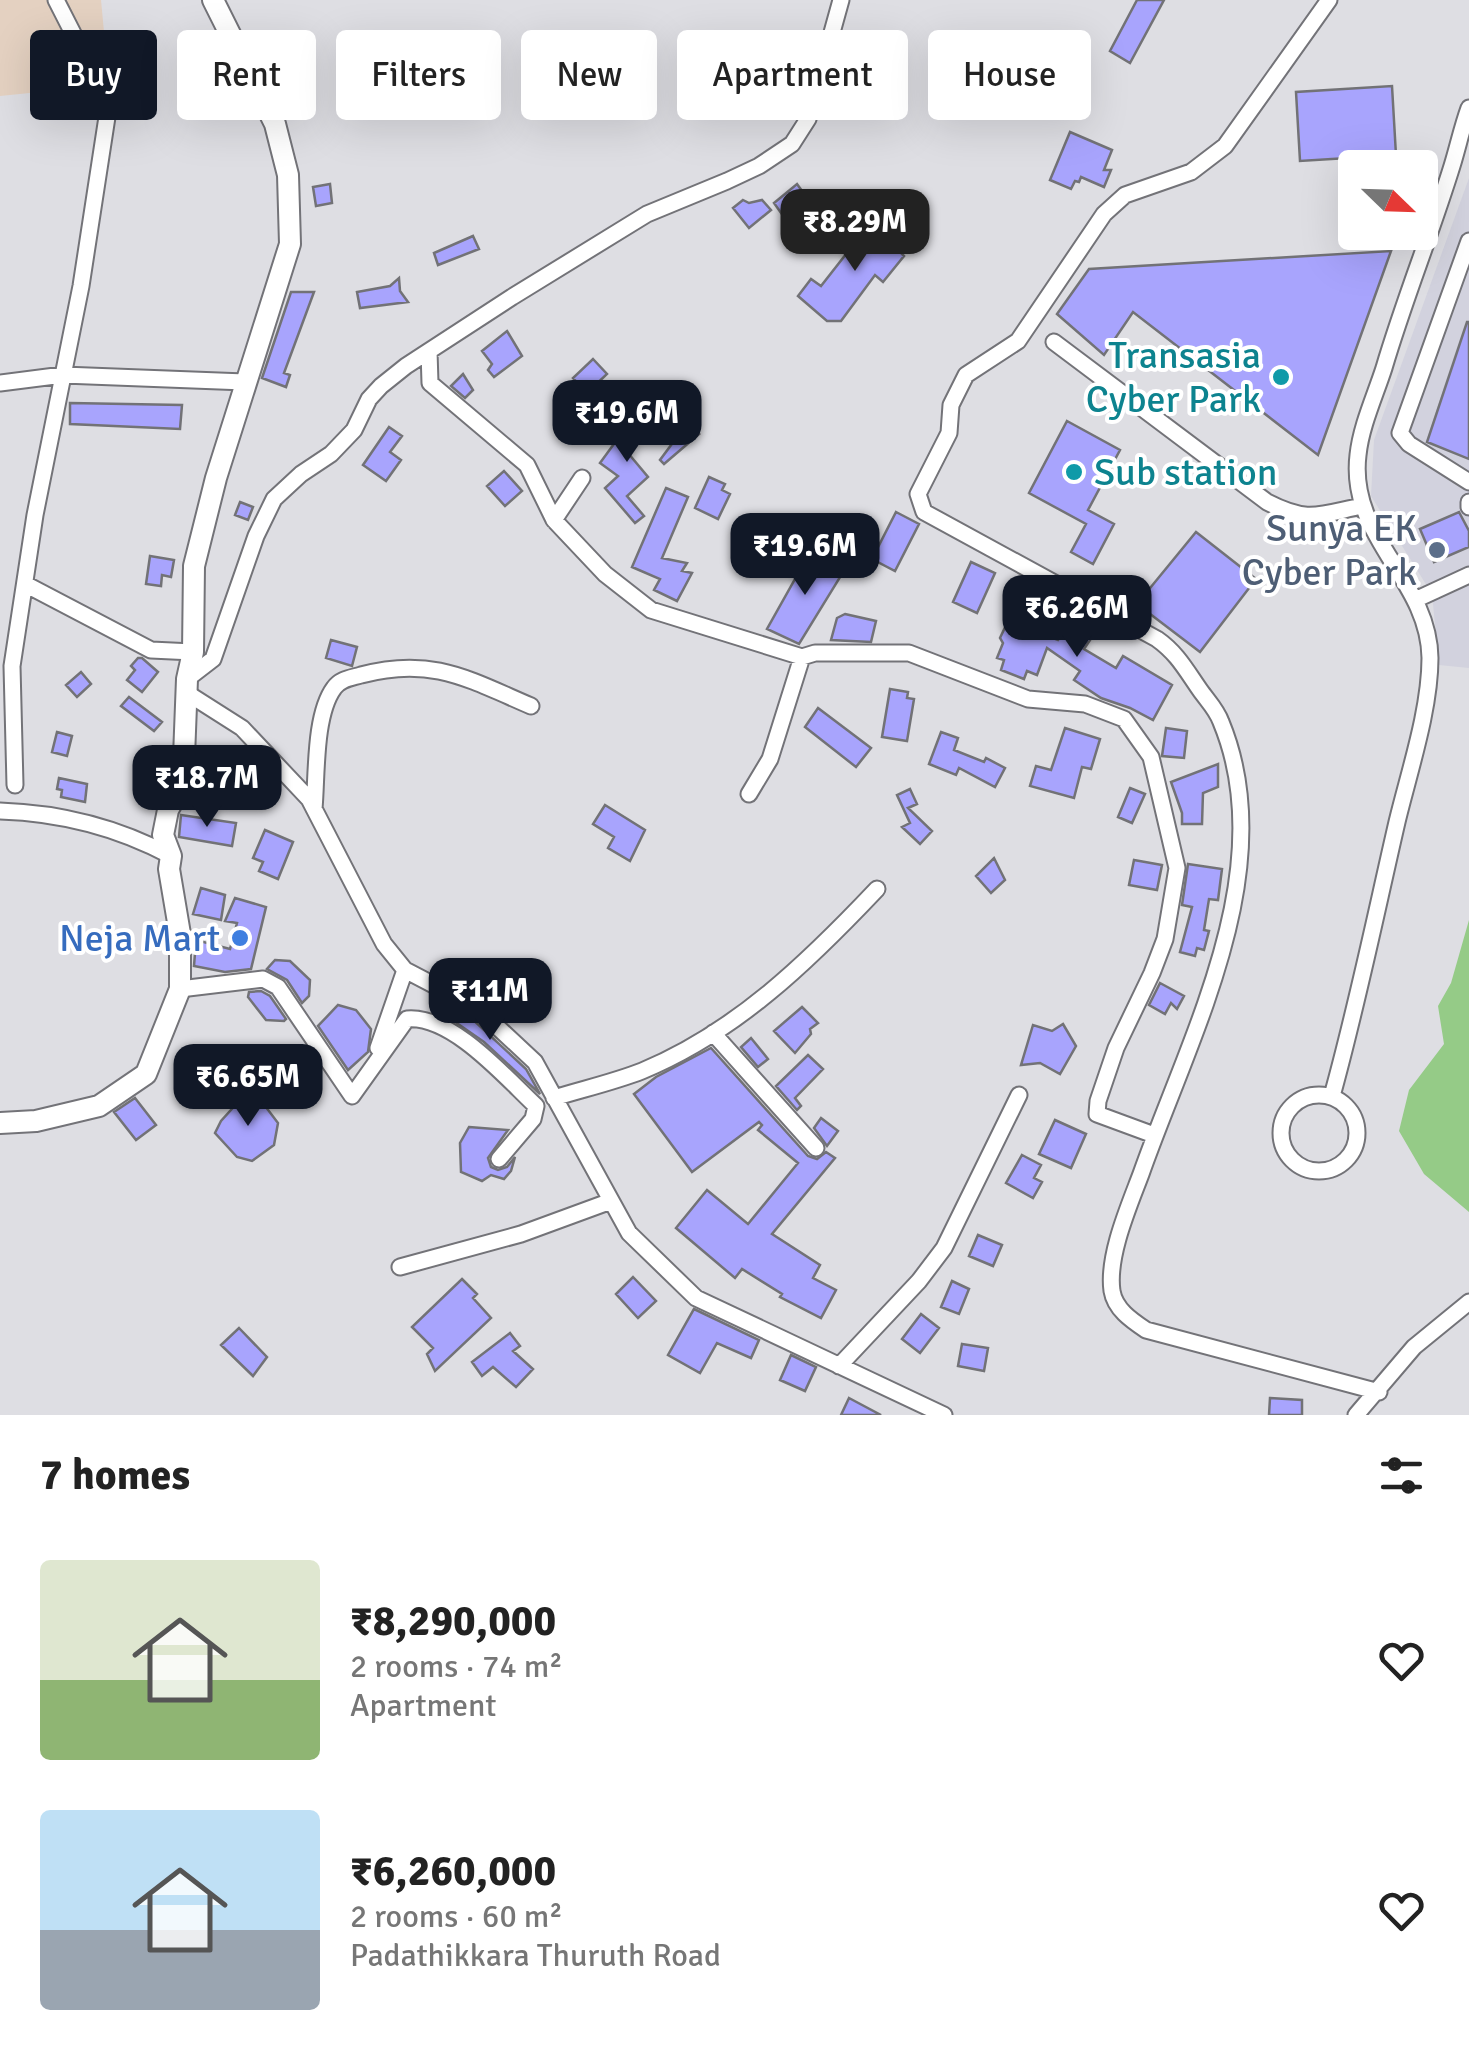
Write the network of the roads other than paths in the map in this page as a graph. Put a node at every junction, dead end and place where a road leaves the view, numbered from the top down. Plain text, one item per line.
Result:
1 (56, 0) edge
2 (213, 0) edge
3 (841, 0) edge
4 (1328, 0) edge
5 (1469, 108) edge
6 (1469, 140) edge
7 (1452, 166) junction
8 (1469, 242) edge
9 (1054, 342) dead end
10 (430, 351) junction
11 (63, 376) junction
12 (245, 382) junction
13 (0, 383) edge
14 (582, 478) dead end
15 (1469, 482) edge
16 (1362, 506) junction
17 (554, 520) junction
18 (1469, 576) edge
19 (25, 584) junction
20 (1415, 600) junction
21 (194, 652) junction
22 (802, 658) junction
23 (187, 686) junction
24 (531, 706) dead end
25 (16, 785) dead end
26 (750, 794) dead end
27 (314, 809) junction
28 (0, 811) edge
29 (171, 856) junction
30 (877, 890) dead end
31 (405, 970) junction
32 (180, 988) junction
33 (714, 1033) junction
34 (378, 1048) dead end
35 (1019, 1095) dead end
36 (1332, 1096) junction
37 (554, 1098) junction
38 (0, 1123) edge
39 (1154, 1135) junction
40 (816, 1148) dead end
41 (499, 1159) dead end
42 (610, 1201) junction
43 (400, 1266) dead end
44 (1469, 1302) edge
45 (839, 1366) junction
46 (1379, 1392) junction
47 (944, 1415) edge
48 (1356, 1415) edge

1 - 11 street
2 - 12 main road
3 - 10 street
4 - 39 street
5 - 7 street
6 - 7 street
7 - 16 street
8 - 15 street
9 - 16 street
10 - 17 street
10 - 23 street
11 - 12 street
11 - 13 street
11 - 19 street
12 - 21 main road
14 - 17 street
16 - 20 street
17 - 22 street
18 - 20 street
19 - 21 street
19 - 25 street
20 - 36 street
21 - 23 main road
22 - 26 street
22 - 39 street
23 - 27 street
23 - 29 main road
24 - 27 street
27 - 31 street
28 - 29 street
29 - 32 main road
30 - 33 street
31 - 34 street
31 - 37 street
32 - 38 main road
32 - 41 street
33 - 37 street
33 - 40 street
35 - 45 street
36 - 36 street
37 - 42 street
39 - 46 street
42 - 43 street
42 - 45 street
44 - 46 street
45 - 47 street
46 - 48 street

